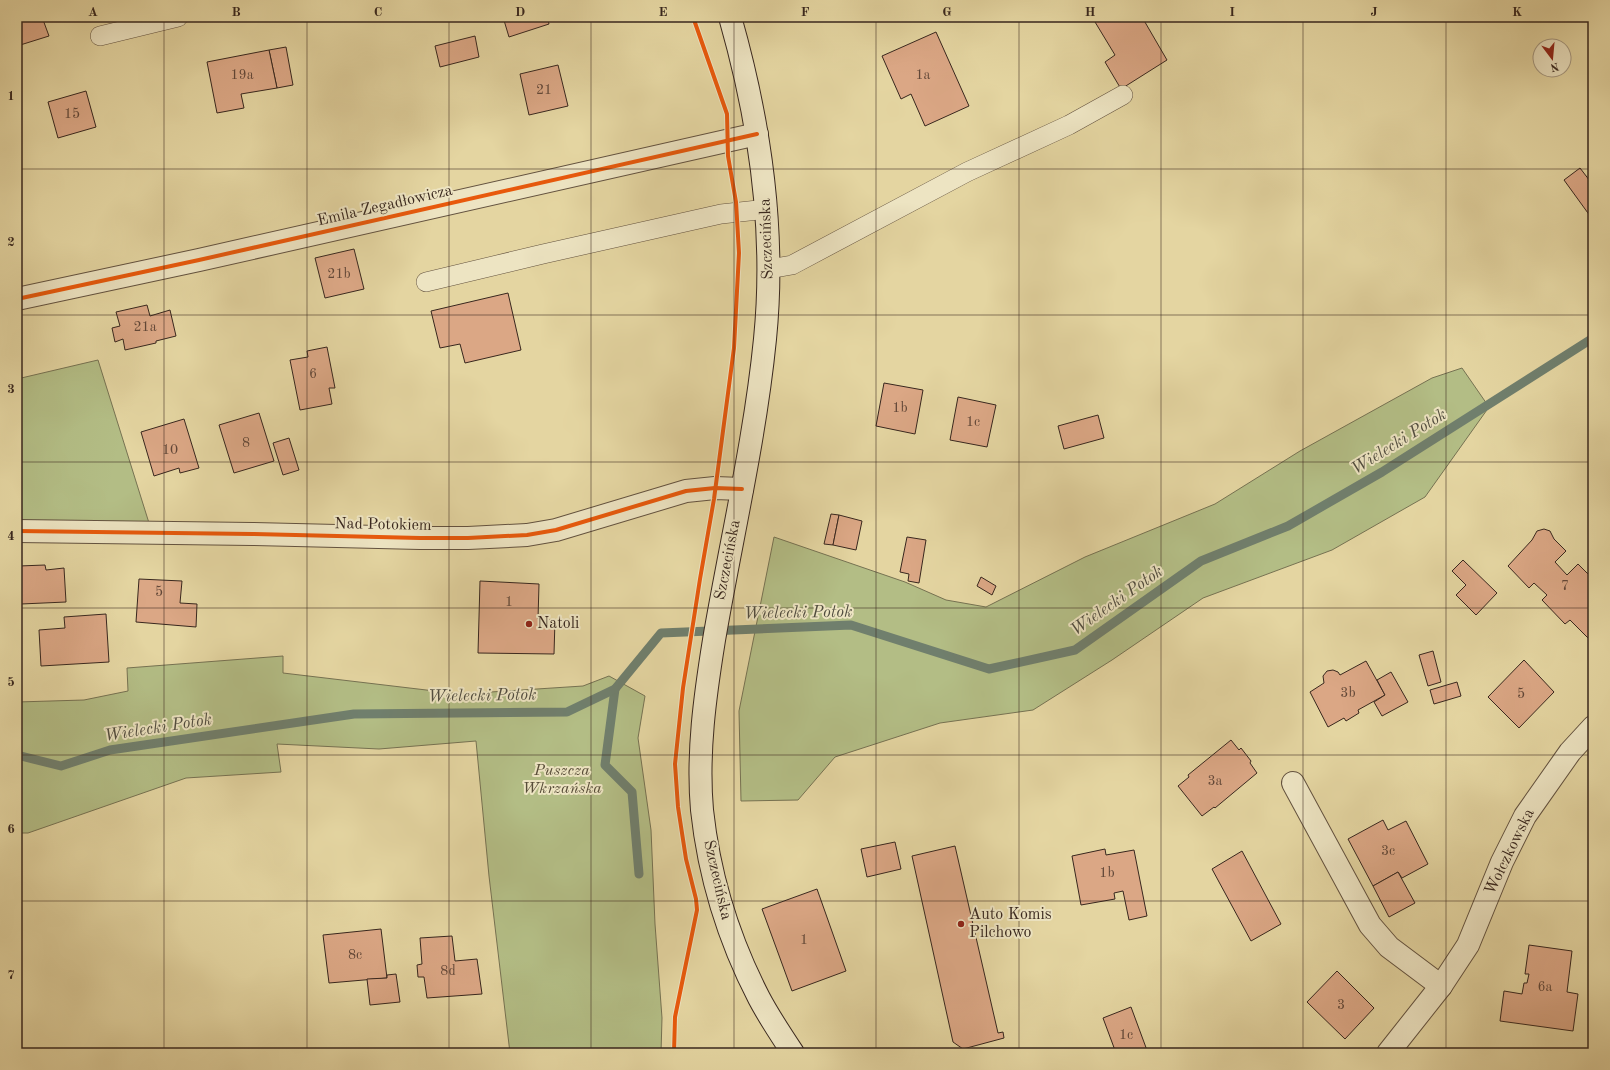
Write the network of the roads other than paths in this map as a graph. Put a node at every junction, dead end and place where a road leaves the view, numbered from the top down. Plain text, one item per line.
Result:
1 (178, 17) edge
2 (730, 17) edge
3 (100, 36) dead end
4 (1123, 96) dead end
5 (757, 134) junction
6 (767, 209) junction
7 (769, 269) junction
8 (426, 282) dead end
9 (17, 299) edge
10 (742, 489) junction
11 (17, 531) edge
12 (1593, 727) edge
13 (1293, 783) dead end
14 (1441, 986) junction
15 (793, 1053) edge
16 (1388, 1053) edge

1 - 3 lane
2 - 5 street, Szczecińska
4 - 7 lane
5 - 6 street, Szczecińska
5 - 9 street, Emila Zegadłowicza
6 - 7 street, Szczecińska
6 - 8 lane
7 - 10 street, Szczecińska
10 - 11 street, Nad Potokiem
10 - 15 street, Szczecińska
12 - 14 street, Wołczkowska
13 - 14 street
14 - 16 street, Wołczkowska

